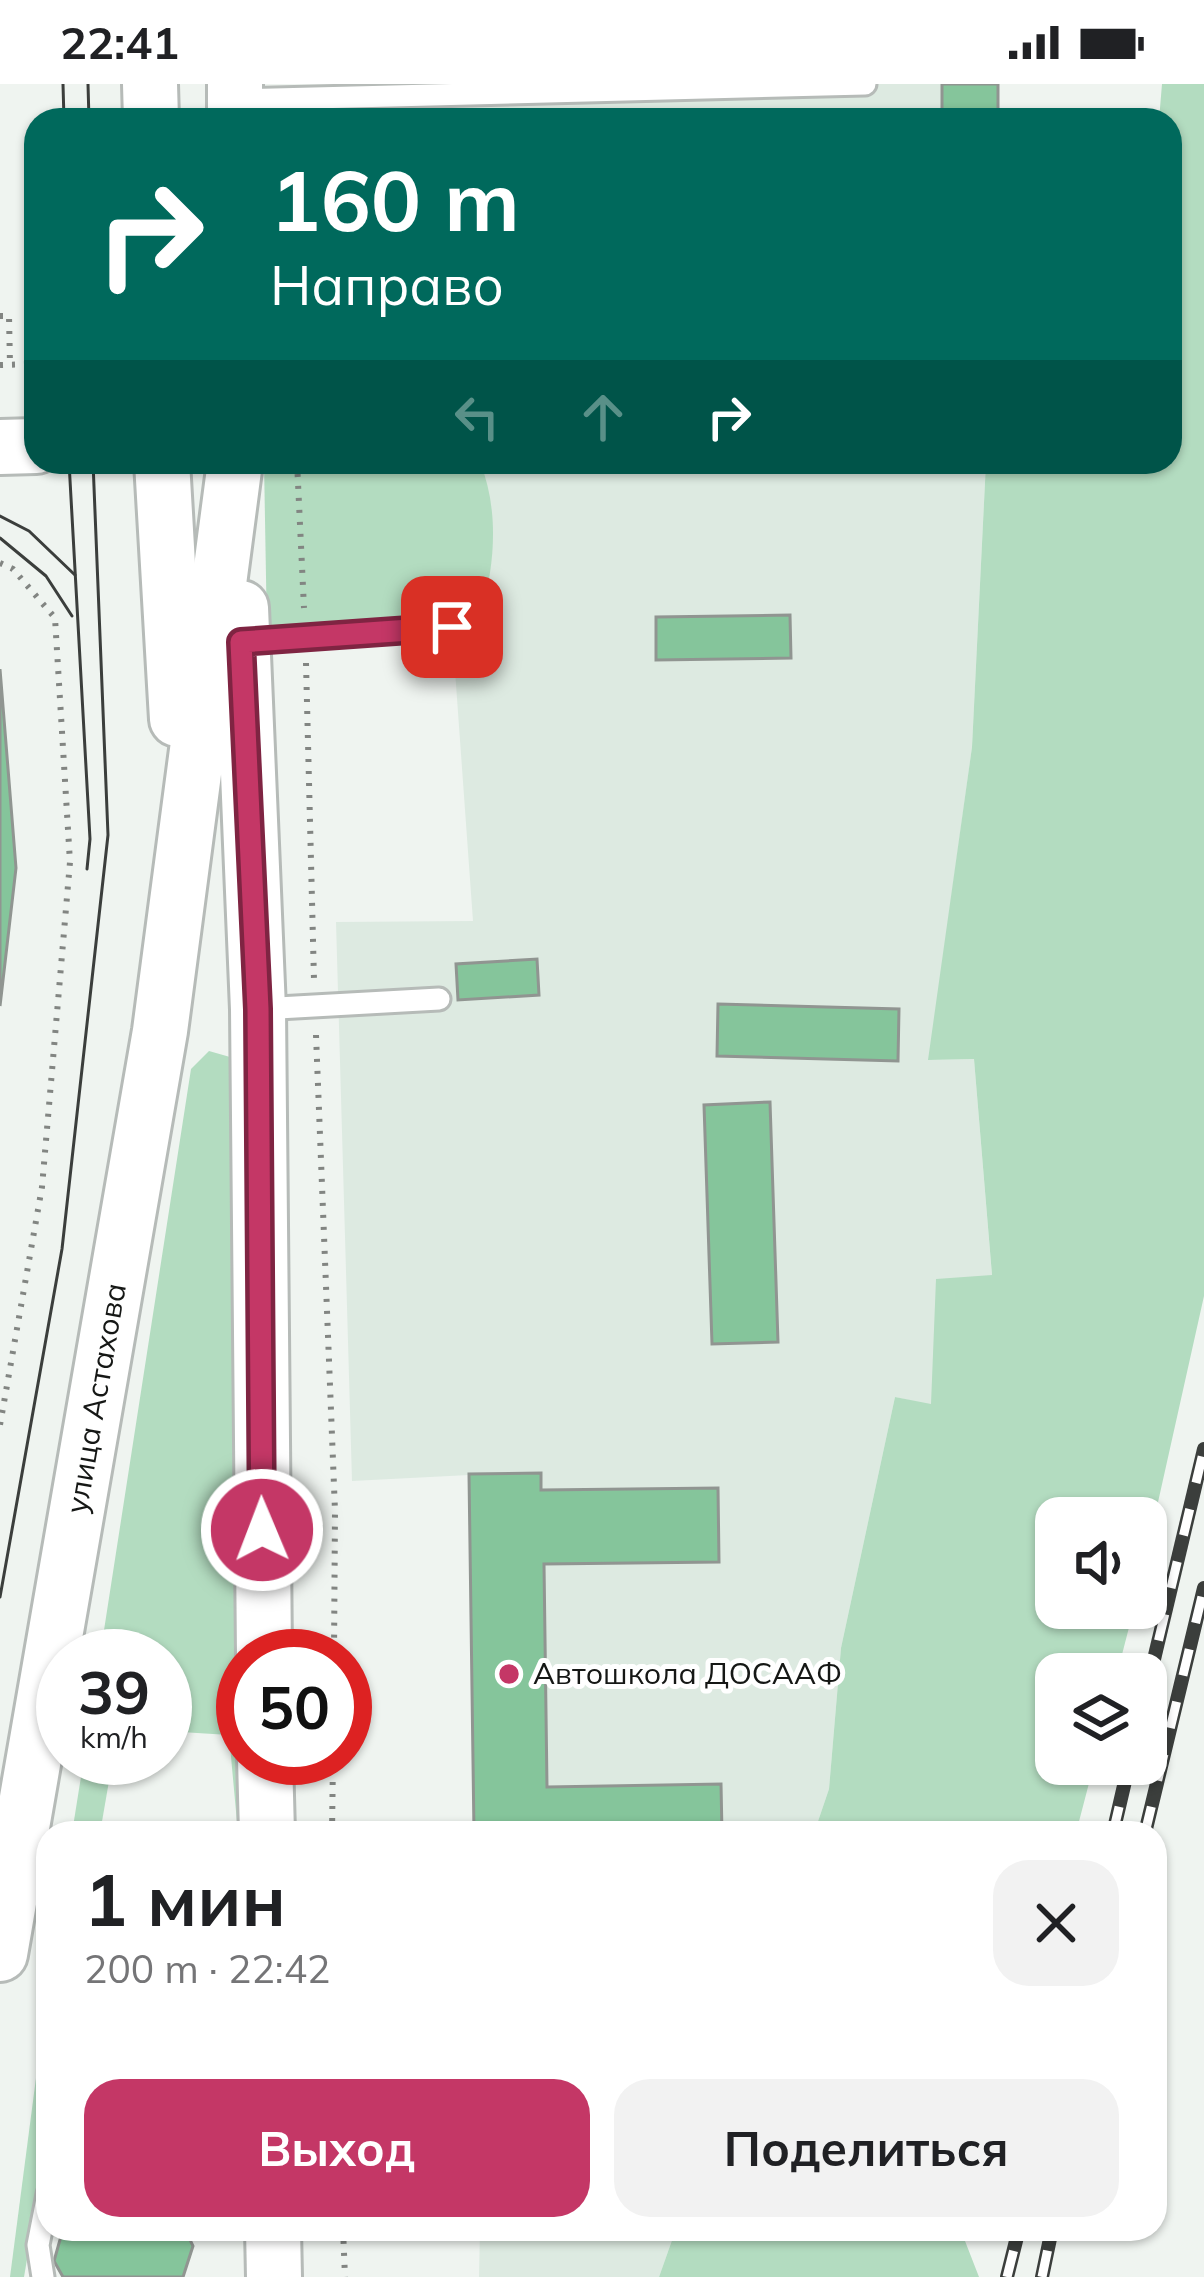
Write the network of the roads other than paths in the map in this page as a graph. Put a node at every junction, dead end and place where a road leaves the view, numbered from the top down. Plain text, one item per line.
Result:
1 (865, 84) edge
2 (592, 86) edge
3 (748, 86) edge
4 (454, 90) edge
5 (394, 91) edge
6 (235, 102) edge
7 (163, 474) edge
8 (236, 474) edge
9 (238, 474) edge
10 (452, 627) dead end
11 (241, 642) junction
12 (184, 841) junction
13 (439, 999) dead end
14 (258, 1009) junction
15 (264, 1629) edge
16 (266, 1785) edge
17 (267, 1821) edge
18 (0, 1954) edge
19 (39, 2241) edge
20 (273, 2241) edge
21 (43, 2277) edge
22 (274, 2277) edge

1 - 3 lane
2 - 3 lane
2 - 4 lane
4 - 5 lane
5 - 6 lane
7 - 12 main road, улица Астахова
8 - 12 main road, улица Астахова
9 - 11 main road, улица Астахова
10 - 11 lane
11 - 14 main road, улица Астахова
12 - 18 main road, улица Астахова
13 - 14 lane
14 - 15 main road, улица Астахова
16 - 17 main road
19 - 21 lane
20 - 22 main road

